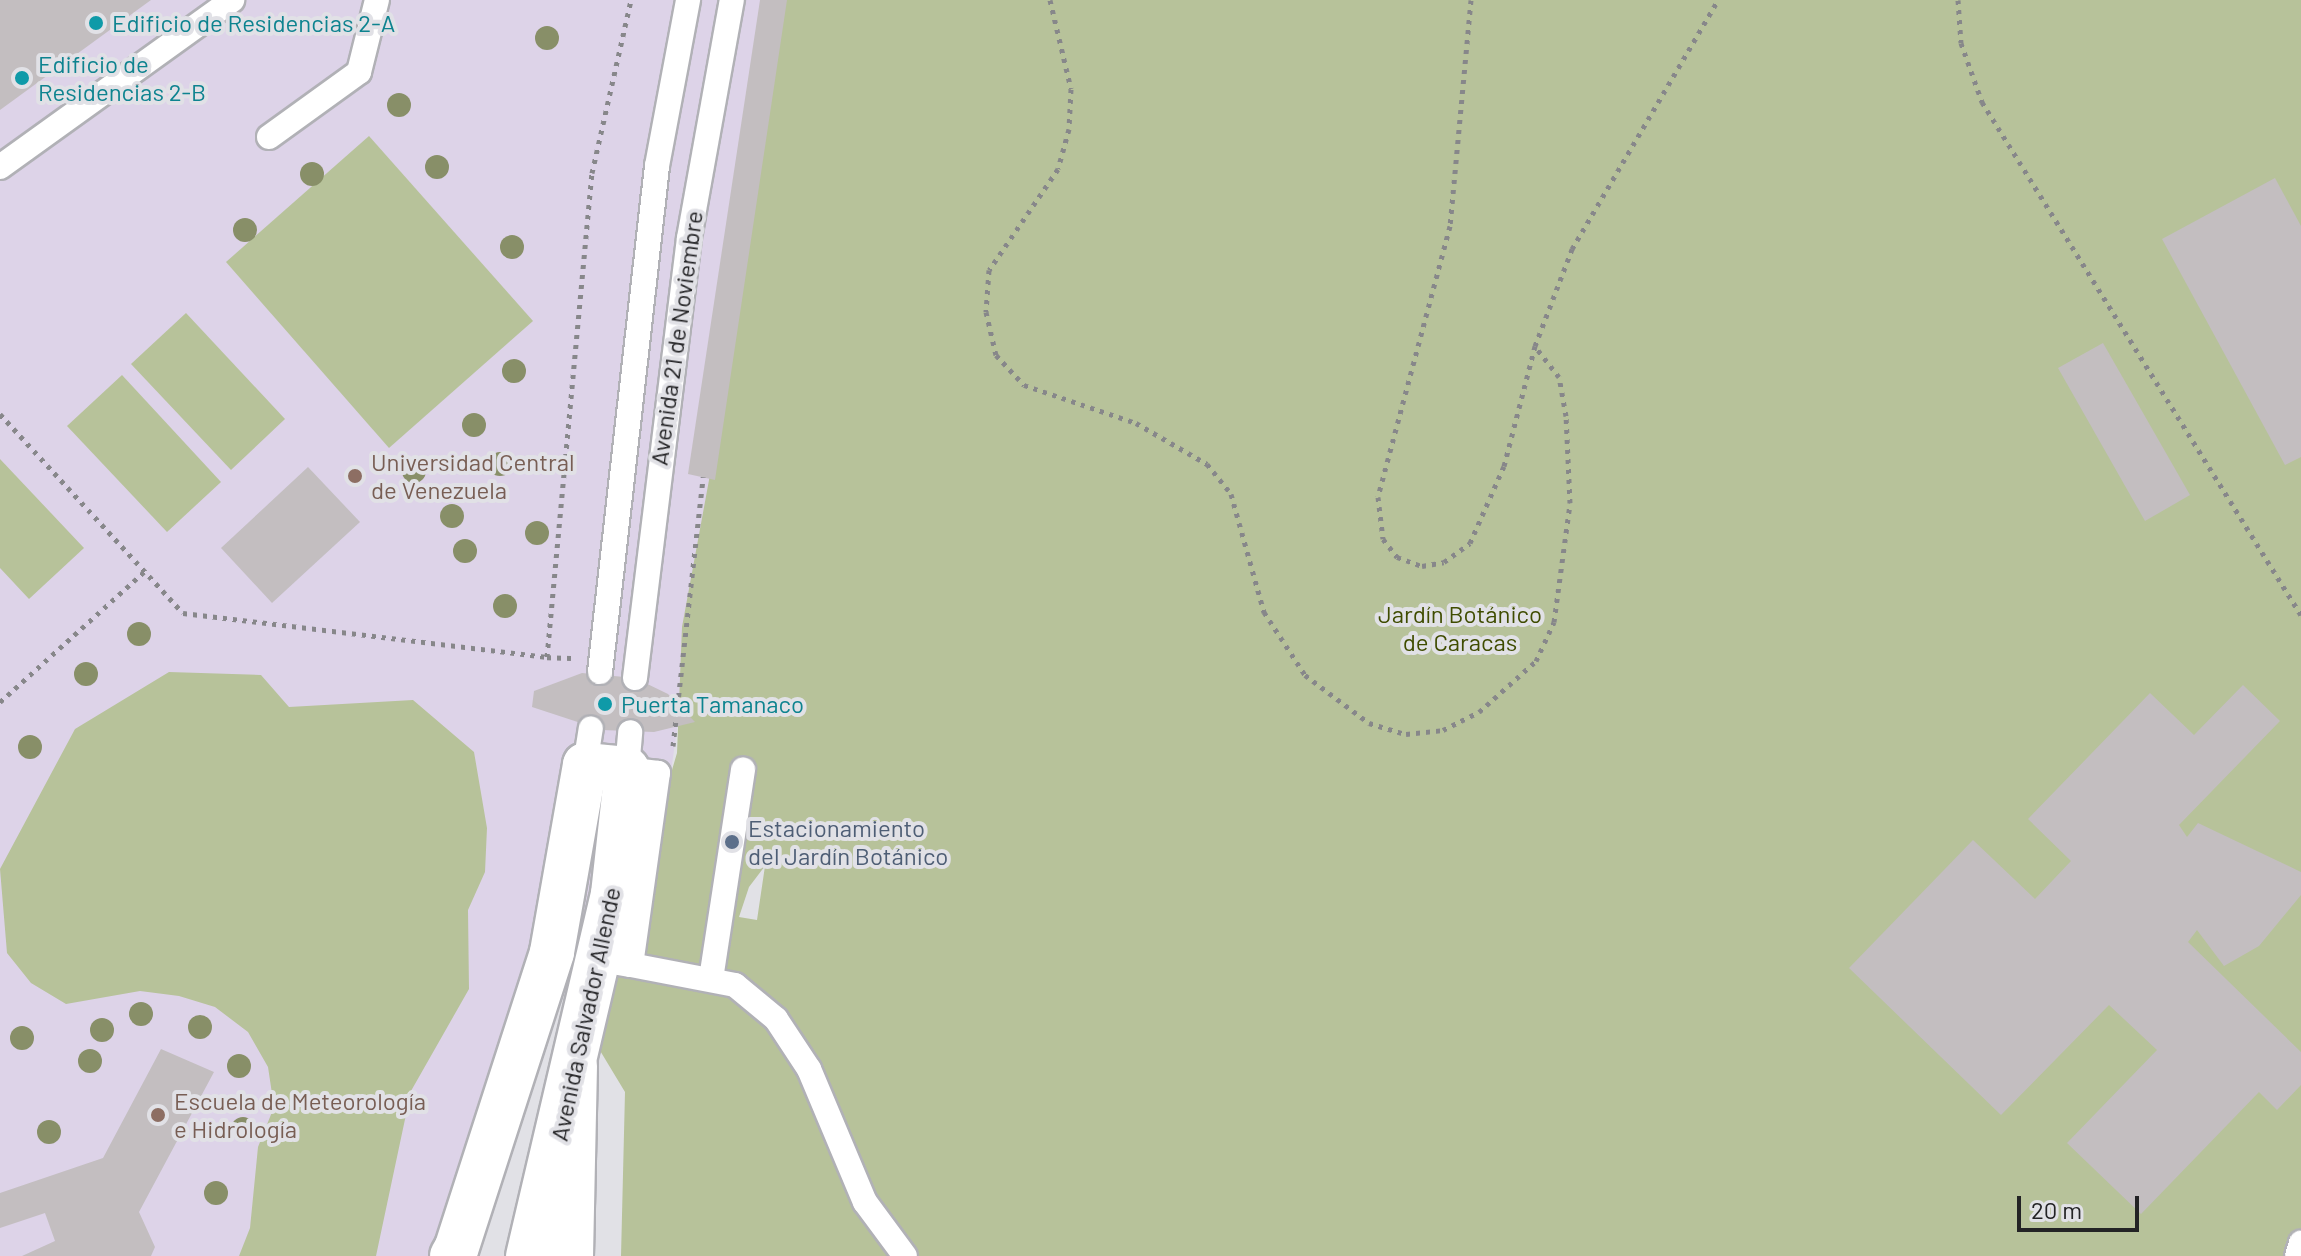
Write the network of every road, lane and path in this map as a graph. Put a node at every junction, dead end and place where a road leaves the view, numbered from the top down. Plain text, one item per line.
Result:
1 (232, 0) edge
2 (377, 0) edge
3 (631, 0) edge
4 (688, 0) edge
5 (732, 0) edge
6 (1050, 0) edge
7 (1471, 0) edge
8 (1718, 0) edge
9 (1958, 0) edge
10 (269, 137) dead end
11 (0, 167) edge
12 (1535, 346) junction
13 (0, 414) edge
14 (703, 477) dead end
15 (145, 571) junction
16 (2301, 615) edge
17 (547, 657) junction
18 (600, 666) joint
19 (635, 678) dead end
20 (0, 702) edge
21 (672, 754) dead end
22 (743, 769) dead end
23 (552, 952) junction
24 (615, 962) junction
25 (711, 979) junction
26 (575, 1066) junction
27 (2301, 1243) edge
28 (454, 1254) edge
29 (528, 1256) edge
30 (571, 1256) edge
31 (905, 1256) edge
32 (2297, 1256) edge

1 - 11 lane
2 - 10 lane
3 - 17 path
4 - 18 lane, Avenida 21 de Noviembre
5 - 19 lane, Avenida 21 de Noviembre
6 - 12 path
7 - 12 path
8 - 12 path
9 - 16 path
13 - 15 path
14 - 21 path
15 - 17 path
15 - 20 path
17 - 18 path
22 - 25 lane
23 - 24 main road
23 - 24 main road, Avenida Salvador Allende
23 - 28 main road
24 - 25 lane
24 - 26 main road, Avenida Salvador Allende
25 - 31 lane
26 - 29 main road, Avenida Salvador Allende
26 - 30 main road
27 - 32 lane

